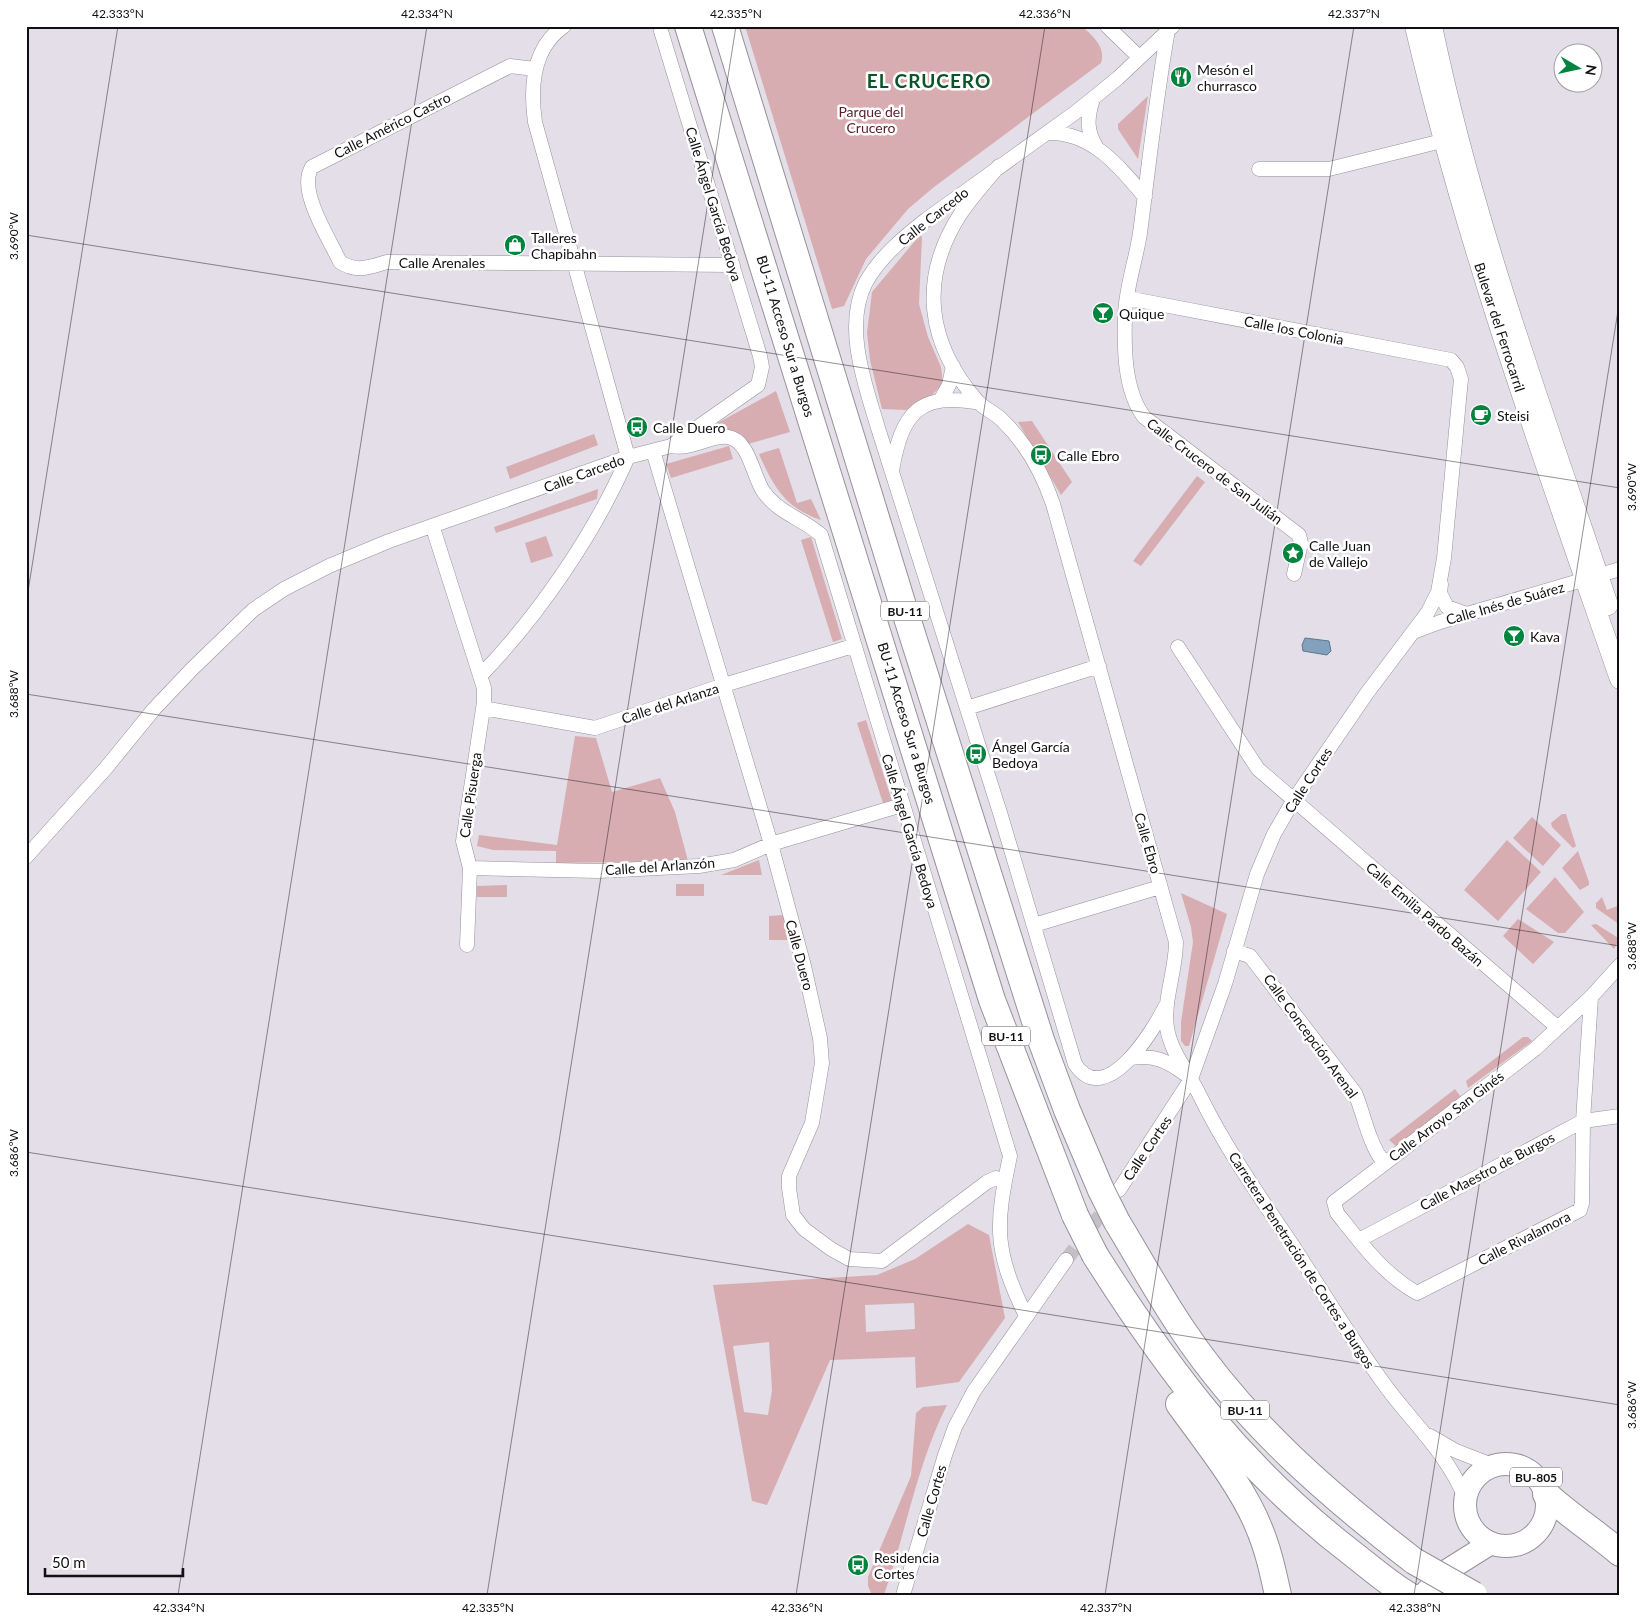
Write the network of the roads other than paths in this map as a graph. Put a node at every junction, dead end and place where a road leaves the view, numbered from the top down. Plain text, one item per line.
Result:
1 (564, 26) edge
2 (688, 26) edge
3 (725, 26) edge
4 (1107, 26) edge
5 (1415, 26) edge
6 (1432, 26) edge
7 (1170, 28) edge
8 (661, 31) dead end
9 (1139, 57) junction
10 (535, 68) junction
11 (1093, 99) junction
12 (1047, 133) junction
13 (1442, 141) junction
14 (1099, 150) junction
15 (999, 166) junction
16 (1259, 169) dead end
17 (1145, 197) junction
18 (324, 229) joint
19 (573, 262) junction
20 (733, 265) junction
21 (1127, 298) junction
22 (953, 366) junction
23 (1457, 367) joint
24 (761, 378) joint
25 (941, 399) junction
26 (979, 403) junction
27 (671, 446) junction
28 (653, 451) junction
29 (628, 457) junction
30 (892, 474) junction
31 (433, 528) junction
32 (1620, 569) edge
33 (1294, 574) dead end
34 (1592, 578) junction
35 (1441, 581) junction
36 (1468, 614) junction
37 (1413, 632) junction
38 (1620, 637) edge
39 (853, 646) junction
40 (1178, 647) dead end
41 (1099, 666) junction
42 (481, 675) junction
43 (1620, 679) edge
44 (724, 685) junction
45 (483, 708) junction
46 (967, 708) junction
47 (1293, 801) junction
48 (902, 805) junction
49 (771, 844) junction
50 (26, 858) edge
51 (470, 868) junction
52 (1160, 887) junction
53 (1034, 924) junction
54 (467, 945) dead end
55 (1234, 951) junction
56 (1620, 965) edge
57 (1591, 996) junction
58 (1167, 1004) junction
59 (1557, 1027) junction
60 (1131, 1058) junction
61 (1192, 1078) junction
62 (1620, 1116) edge
63 (1583, 1121) junction
64 (1384, 1163) junction
65 (1006, 1180) junction
66 (1110, 1190) junction
67 (1359, 1240) junction
68 (1082, 1261) junction
69 (1026, 1316) junction
70 (1425, 1433) junction
71 (1492, 1466) junction
72 (1546, 1494) junction
73 (1465, 1498) junction
74 (1470, 1526) junction
75 (1490, 1543) junction
76 (1620, 1553) edge
77 (1448, 1570) junction
78 (1402, 1591) edge
79 (903, 1595) edge
80 (1278, 1595) edge
81 (1423, 1595) edge
82 (1474, 1595) edge

1 - 10 street
2 - 68 highway, BU-11 Acceso Sur a Burgos / BU-11
3 - 66 highway, BU-11
4 - 9 street
5 - 13 main road, Bulevar del Ferrocarril
6 - 34 main road, Bulevar del Ferrocarril
7 - 9 street, Calle Carcedo
7 - 17 street, Calle Crucero de San Julián
8 - 20 street, Calle Ángel García Bedoya
9 - 11 street, Calle Carcedo
10 - 18 street, Calle Américo Castro
10 - 19 street
11 - 12 street, Calle Carcedo
11 - 14 street
12 - 14 street
12 - 15 street, Calle Carcedo
13 - 16 street
13 - 34 main road, Bulevar del Ferrocarril
14 - 17 street
15 - 22 street, Calle Carcedo
15 - 30 street, Calle Carcedo
17 - 21 street, Calle Crucero de San Julián
18 - 19 street, Calle Arenales
19 - 20 street, Calle Arenales
19 - 29 street
20 - 24 street, Calle Ángel García Bedoya
21 - 23 street, Calle los Colonia
21 - 33 street, Calle Crucero de San Julián
22 - 25 street
22 - 26 street, Calle Ebro
23 - 35 street, Calle Cortes
24 - 27 street, Calle Carcedo
25 - 26 street
25 - 30 street
26 - 41 street, Calle Ebro
27 - 28 street, Calle Carcedo
27 - 39 street, Calle Ángel García Bedoya
28 - 29 street, Calle Carcedo
28 - 44 street, Calle Duero
29 - 31 street, Calle Carcedo
29 - 42 street
30 - 46 street
31 - 42 street, Calle Pisuerga
31 - 50 street, Calle Carcedo
32 - 34 street, Calle Inés de Suárez
34 - 36 street, Calle Inés de Suárez
34 - 38 main road, Bulevar del Ferrocarril
34 - 43 main road, Bulevar del Ferrocarril
35 - 36 street
35 - 37 street, Calle Cortes
36 - 37 street, Calle Inés de Suárez
37 - 47 street, Calle Cortes
39 - 44 street, Calle del Arlanza
39 - 48 street, Calle Ángel García Bedoya
40 - 47 street, Calle Emilia Pardo Bazán
41 - 46 street
41 - 52 street, Calle Ebro
42 - 45 street, Calle Pisuerga
44 - 45 street, Calle del Arlanza
44 - 49 street, Calle Duero
45 - 51 street, Calle Pisuerga
46 - 53 street
47 - 55 street, Calle Cortes
47 - 59 street, Calle Emilia Pardo Bazán
48 - 49 street, Calle del Arlanzón
48 - 65 street, Calle Ángel García Bedoya
49 - 51 street, Calle del Arlanzón
49 - 65 street, Calle Duero
51 - 54 street, Calle Pisuerga
52 - 53 street
52 - 58 street, Calle Ebro
53 - 60 street
55 - 61 street, Calle Cortes
55 - 64 street, Calle Concepción Arenal
56 - 57 street
57 - 59 street, Calle Arroyo San Ginés
57 - 63 street, Calle Rivalamora
58 - 60 street, Calle Ebro
58 - 61 street, Calle Ebro
59 - 64 street, Calle Arroyo San Ginés
60 - 61 street
61 - 66 street, Calle Cortes
61 - 70 street, Carretera Penetración de Cortes a Burgos
62 - 63 street, Calle Maestro de Burgos
63 - 67 street, Calle Maestro de Burgos
63 - 67 street, Calle Rivalamora
64 - 67 street, Calle Arroyo San Ginés
65 - 69 street, Calle Ángel García Bedoya
66 - 82 highway, BU-11, bridge
68 - 69 street, Calle Cortes
68 - 78 highway, BU-11
68 - 80 highway
69 - 79 street, Calle Cortes
70 - 71 street, Carretera Penetración de Cortes a Burgos
70 - 73 street, Carretera Penetración de Cortes a Burgos
71 - 72 main road, BU-805
71 - 73 main road, BU-805
72 - 75 main road, BU-805
72 - 76 highway
73 - 74 main road
74 - 75 main road
74 - 77 main road
75 - 77 main road
77 - 81 main road

